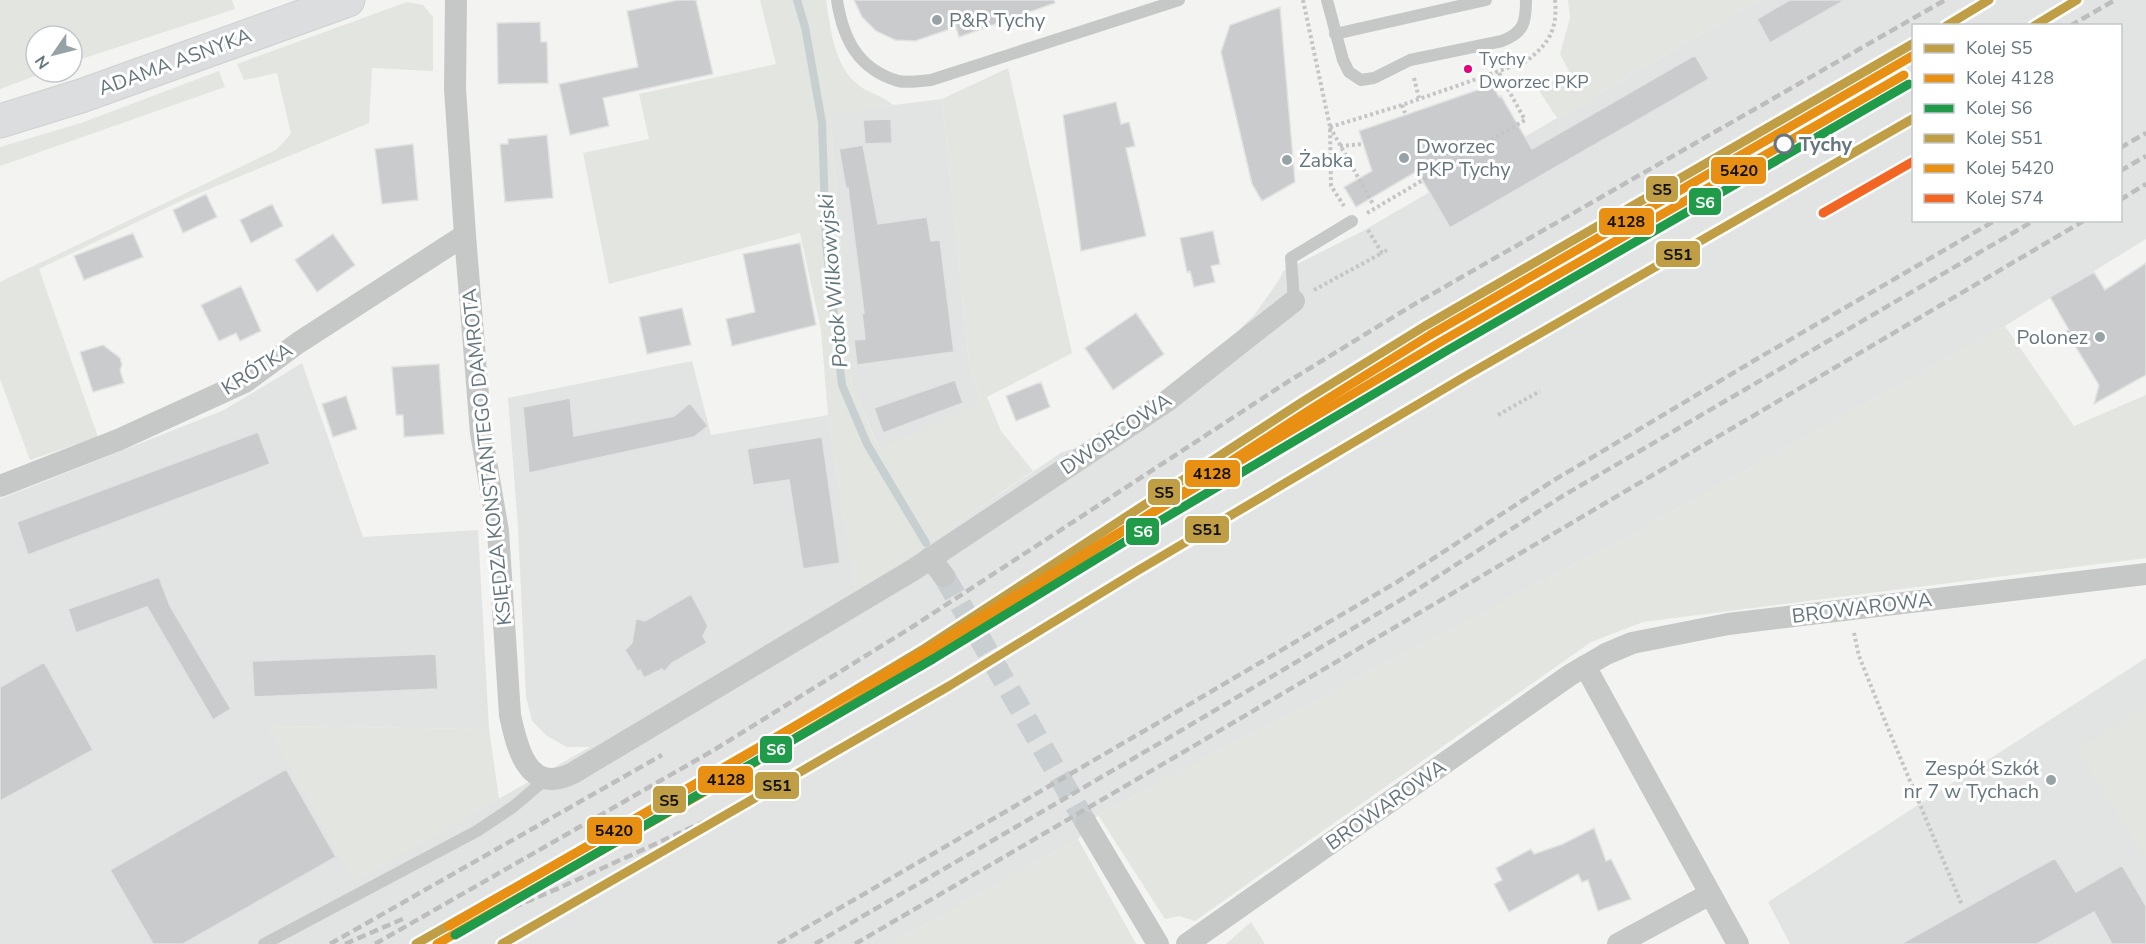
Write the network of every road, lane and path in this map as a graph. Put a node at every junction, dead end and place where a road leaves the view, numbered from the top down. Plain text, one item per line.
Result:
1 (348, 0) edge
2 (456, 0) edge
3 (837, 0) edge
4 (1179, 0) edge
5 (1303, 0) edge
6 (1327, 0) edge
7 (1486, 0) edge
8 (1526, 0) edge
9 (1555, 0) edge
10 (1335, 34) junction
11 (1498, 71) junction
12 (1402, 105) junction
13 (1405, 113) dead end
14 (0, 121) edge
15 (1330, 127) junction
16 (1363, 144) dead end
17 (1340, 146) junction
18 (1373, 204) dead end
19 (1356, 219) junction
20 (465, 235) junction
21 (1387, 250) dead end
22 (1382, 253) junction
23 (1294, 301) junction
24 (1490, 310) dead end
25 (1450, 333) dead end
26 (1540, 391) dead end
27 (1498, 415) dead end
28 (0, 486) edge
29 (930, 558) junction
30 (2146, 574) edge
31 (944, 576) tunnel mouth
32 (1852, 626) dead end
33 (1585, 666) junction
34 (547, 778) junction
35 (1086, 823) tunnel mouth
36 (1710, 894) junction
37 (1962, 905) dead end
38 (264, 944) edge
39 (1158, 944) edge
40 (1188, 944) edge
41 (1618, 944) edge
42 (1738, 944) edge

1 - 14 street, ADAMA ASNYKA
2 - 20 street, KSIĘDZA KONSTANTEGO DAMROTA
3 - 4 lane
5 - 15 path
6 - 10 lane
7 - 10 lane
8 - 10 lane
9 - 11 path
11 - 12 path
11 - 19 path
12 - 13 path
12 - 15 path
15 - 17 path
15 - 19 path
16 - 17 path
17 - 18 path
19 - 22 path
19 - 23 lane
20 - 28 street, KRÓTKA
20 - 34 street, KSIĘDZA KONSTANTEGO DAMROTA
21 - 22 path
22 - 23 path
23 - 29 street, DWORCOWA
24 - 25 path
26 - 27 path
29 - 31 street
29 - 34 street
30 - 33 street, BROWAROWA
32 - 37 path
33 - 36 street
33 - 40 street, BROWAROWA
34 - 38 lane
35 - 39 street
36 - 41 street
36 - 42 street

